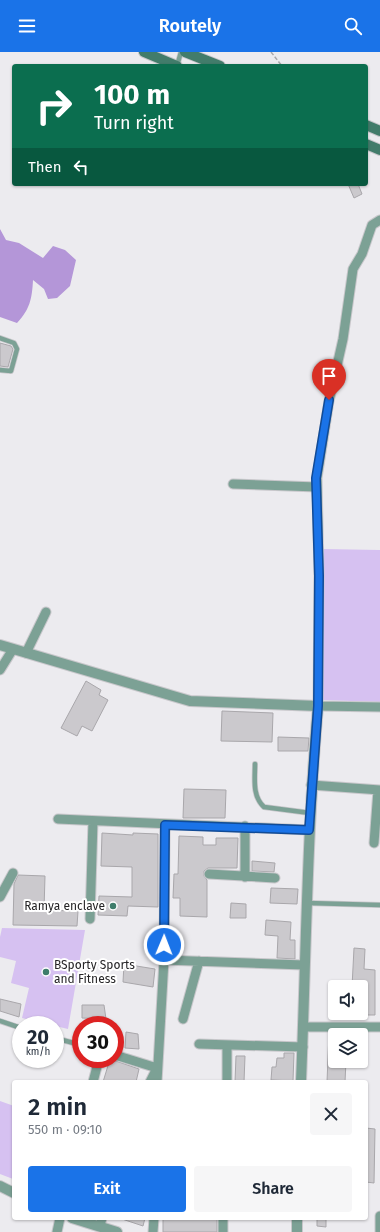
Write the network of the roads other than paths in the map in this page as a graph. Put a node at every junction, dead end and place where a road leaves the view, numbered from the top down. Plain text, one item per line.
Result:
1 (144, 52) edge
2 (183, 52) edge
3 (172, 64) edge
4 (178, 64) edge
5 (215, 64) edge
6 (368, 126) edge
7 (380, 131) edge
8 (368, 145) edge
9 (380, 150) edge
10 (380, 220) edge
11 (0, 338) edge
12 (0, 370) edge
13 (233, 484) dead end
14 (317, 487) junction
15 (46, 612) dead end
16 (0, 645) edge
17 (13, 649) junction
18 (26, 653) junction
19 (0, 670) edge
20 (318, 706) junction
21 (380, 707) edge
22 (255, 764) dead end
23 (311, 785) junction
24 (379, 790) edge
25 (310, 813) junction
26 (58, 819) dead end
27 (93, 821) junction
28 (165, 825) junction
29 (245, 826) junction
30 (309, 830) junction
31 (374, 843) dead end
32 (13, 874) dead end
33 (209, 874) dead end
34 (245, 876) junction
35 (275, 878) dead end
36 (0, 897) edge
37 (307, 903) junction
38 (380, 905) edge
39 (90, 920) dead end
40 (164, 960) junction
41 (199, 961) junction
42 (304, 965) junction
43 (183, 1019) dead end
44 (0, 1021) edge
45 (12, 1025) edge
46 (304, 1026) junction
47 (380, 1027) edge
48 (199, 1044) dead end
49 (228, 1045) junction
50 (303, 1047) junction
51 (124, 1058) edge
52 (97, 1068) edge
53 (157, 1068) junction
54 (94, 1080) edge
55 (151, 1080) edge
56 (157, 1080) edge
57 (227, 1080) edge
58 (301, 1080) edge
59 (0, 1186) edge
60 (12, 1192) edge
61 (380, 1216) edge
62 (60, 1220) edge
63 (86, 1220) edge
64 (154, 1220) edge
65 (223, 1220) edge
66 (297, 1220) edge
67 (101, 1222) edge
68 (57, 1232) edge
69 (117, 1232) edge
70 (153, 1232) edge
71 (223, 1232) edge
72 (296, 1232) edge
73 (380, 1232) edge

1 - 3 main road
2 - 4 lane
2 - 5 main road
6 - 7 main road
8 - 9 main road
10 - 14 street
11 - 12 lane
13 - 14 street
14 - 20 street
15 - 18 street
16 - 17 street
17 - 18 street
17 - 19 street
18 - 20 street
20 - 21 street
20 - 23 street
22 - 25 lane
23 - 24 street
23 - 25 street
24 - 31 street
25 - 30 street
26 - 27 street
27 - 28 street
27 - 39 street
28 - 29 street
28 - 40 street
29 - 30 street
29 - 34 street
30 - 37 street
32 - 36 street
33 - 34 street
34 - 35 street
37 - 38 lane
37 - 42 street
40 - 41 street
40 - 53 street
41 - 42 street
41 - 43 street
42 - 46 street
44 - 45 lane
46 - 47 street
46 - 50 street
48 - 49 street
49 - 50 street
49 - 57 street
50 - 58 street
51 - 53 street
52 - 54 street
53 - 55 street
53 - 56 street
59 - 60 street
61 - 73 street
62 - 68 street
63 - 67 street
64 - 70 street
65 - 71 street
66 - 72 street
67 - 69 street

